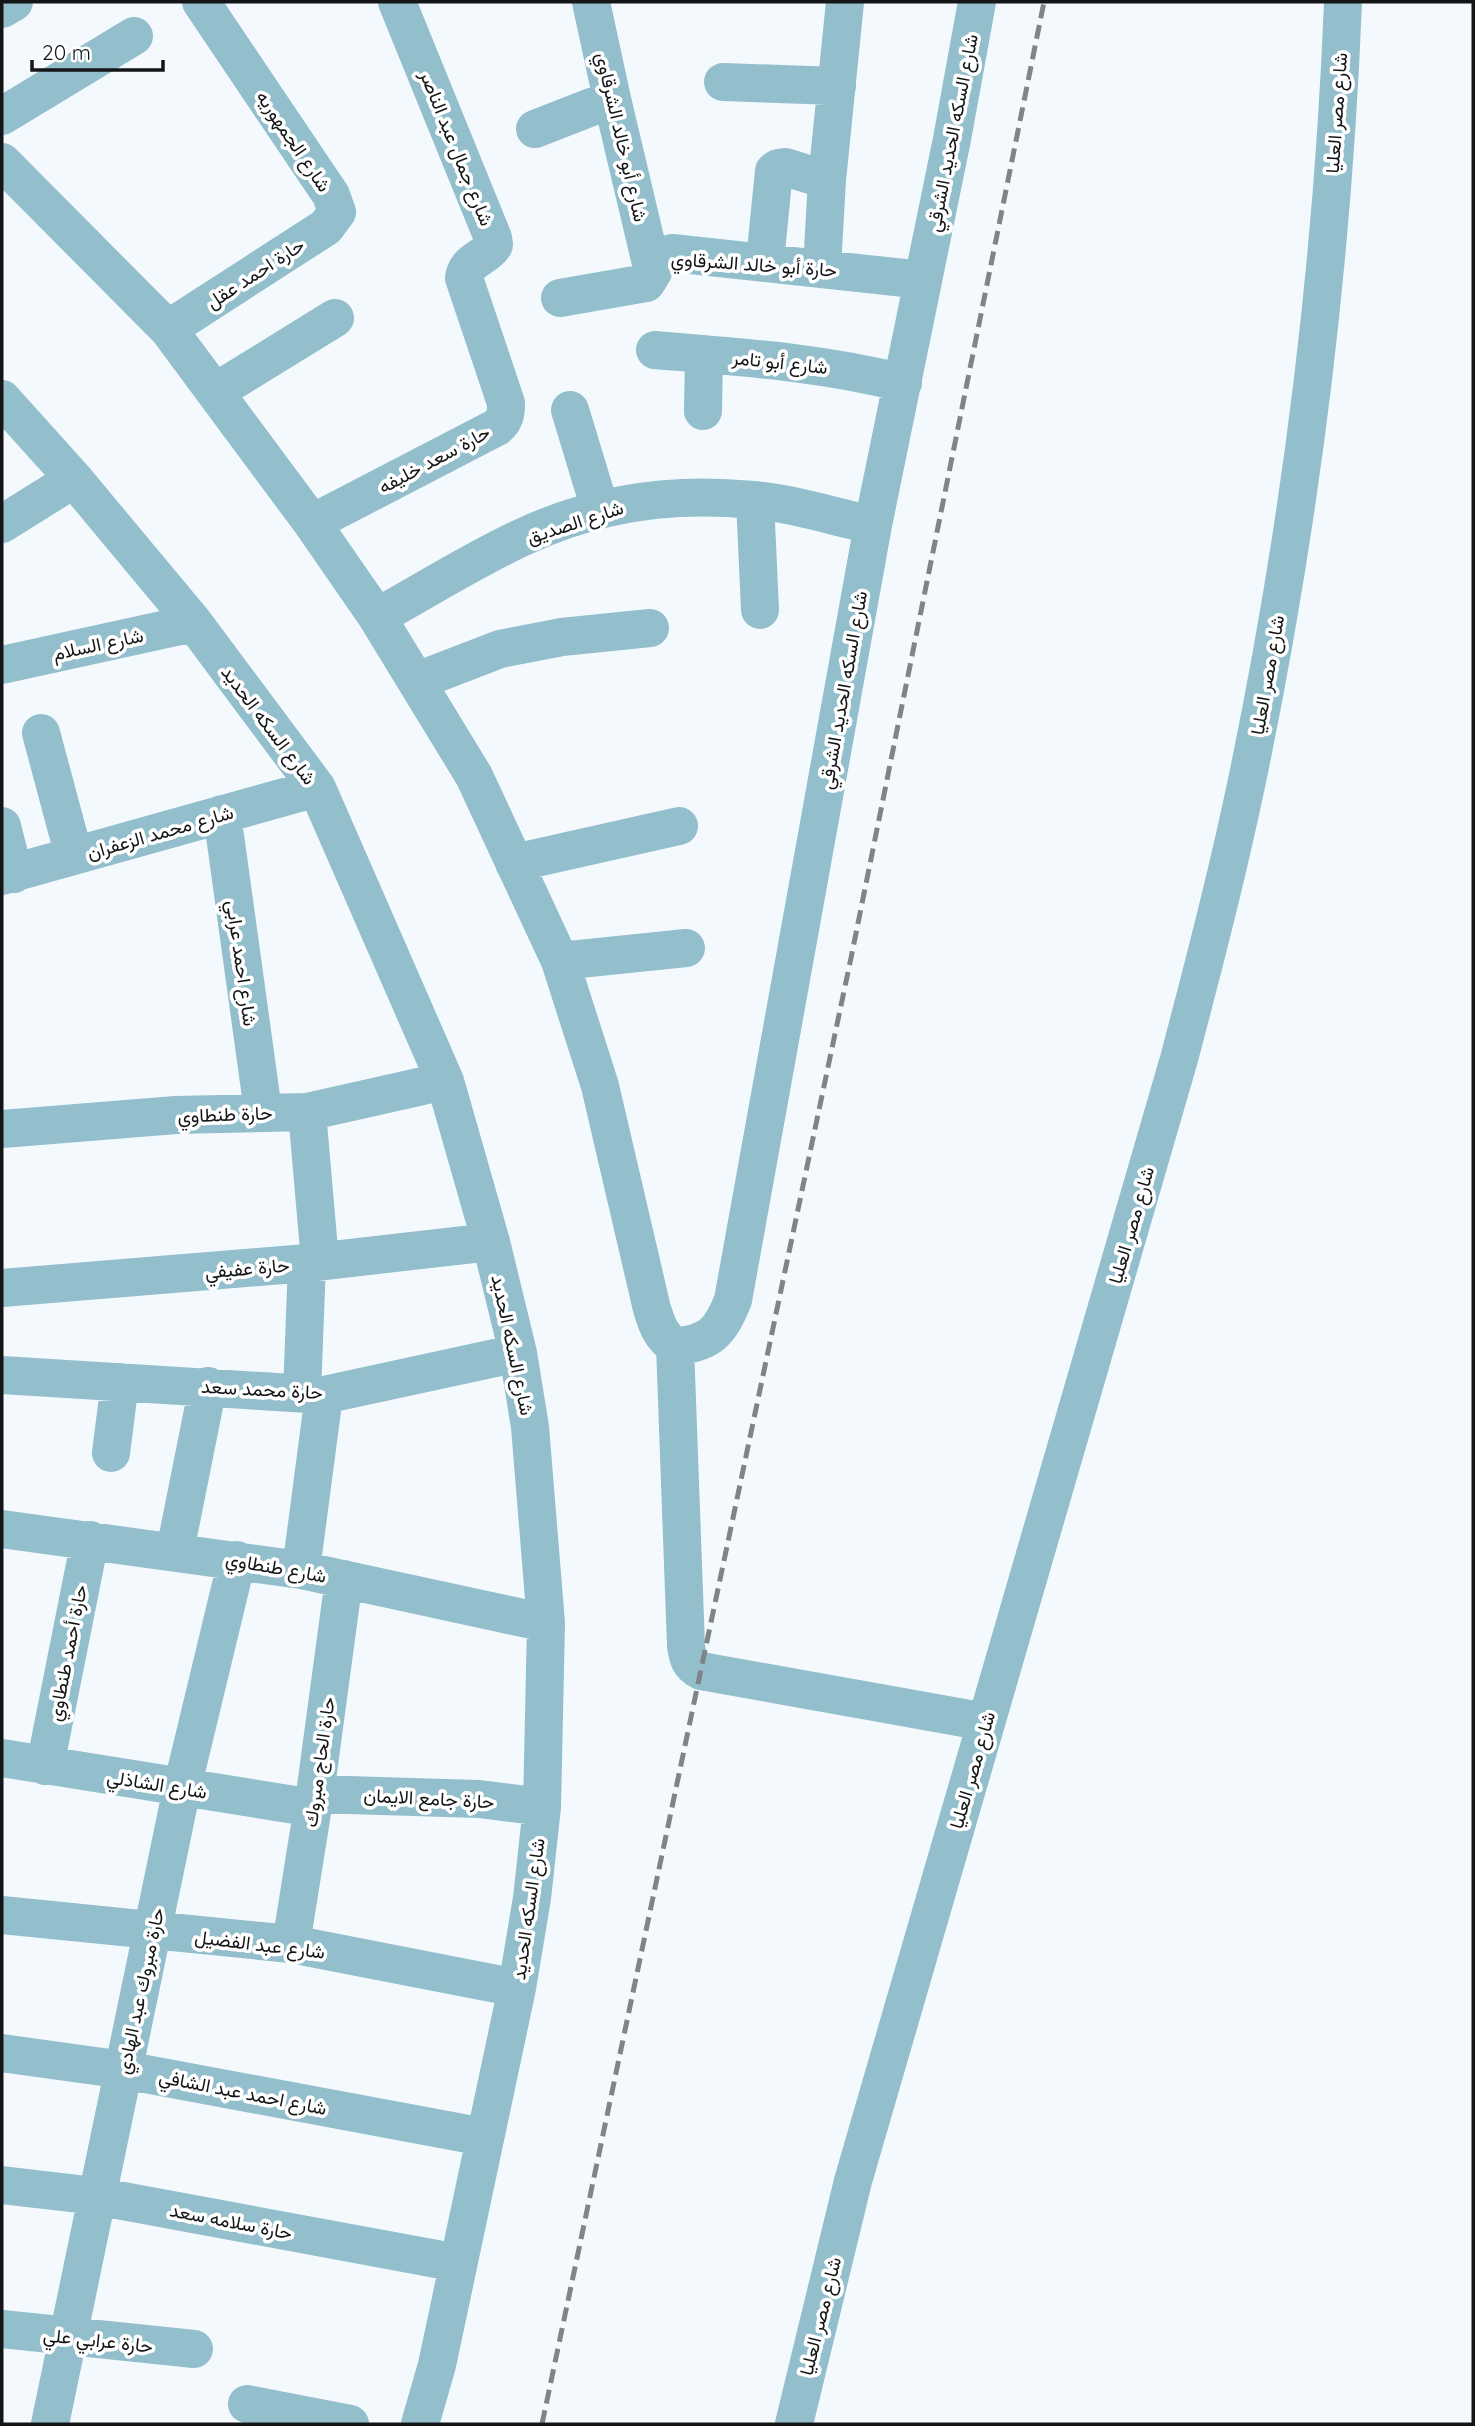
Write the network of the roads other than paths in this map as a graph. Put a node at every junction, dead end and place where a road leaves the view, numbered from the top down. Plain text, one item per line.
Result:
1 (15, 2) edge
2 (201, 2) edge
3 (397, 2) edge
4 (845, 2) edge
5 (977, 2) edge
6 (1343, 2) edge
7 (599, 4) edge
8 (2, 9) edge
9 (134, 36) dead end
10 (723, 82) dead end
11 (837, 86) junction
12 (612, 99) junction
13 (2, 116) edge
14 (535, 129) dead end
15 (2, 162) edge
16 (827, 180) junction
17 (337, 212) joint
18 (765, 261) junction
19 (822, 268) junction
20 (653, 272) junction
21 (923, 280) junction
22 (465, 285) joint
23 (560, 298) dead end
24 (335, 318) dead end
25 (168, 330) junction
26 (655, 350) dead end
27 (704, 354) junction
28 (903, 383) junction
29 (215, 392) junction
30 (2, 398) edge
31 (570, 410) dead end
32 (703, 411) dead end
33 (75, 479) junction
34 (755, 500) junction
35 (600, 509) junction
36 (312, 523) junction
37 (2, 524) edge
38 (873, 525) junction
39 (760, 610) dead end
40 (377, 617) junction
41 (194, 624) junction
42 (649, 628) dead end
43 (2, 664) edge
44 (417, 681) junction
45 (41, 733) dead end
46 (317, 788) junction
47 (222, 814) junction
48 (2, 826) edge
49 (680, 826) dead end
50 (75, 856) junction
51 (514, 863) junction
52 (8, 875) edge
53 (687, 948) dead end
54 (560, 961) junction
55 (445, 1080) junction
56 (263, 1111) junction
57 (307, 1112) junction
58 (2, 1129) edge
59 (491, 1242) junction
60 (313, 1262) junction
61 (2, 1288) edge
62 (675, 1346) junction
63 (517, 1353) junction
64 (2, 1375) edge
65 (120, 1382) junction
66 (208, 1386) junction
67 (313, 1394) junction
68 (111, 1453) dead end
69 (2, 1529) edge
70 (90, 1540) junction
71 (175, 1551) junction
72 (237, 1560) junction
73 (301, 1570) junction
74 (344, 1578) junction
75 (546, 1623) junction
76 (986, 1722) junction
77 (2, 1758) edge
78 (44, 1766) junction
79 (182, 1788) junction
80 (314, 1801) junction
81 (542, 1807) junction
82 (2, 1915) edge
83 (152, 1932) junction
84 (291, 1944) junction
85 (517, 1988) junction
86 (2, 2053) edge
87 (124, 2070) junction
88 (484, 2137) junction
89 (2, 2185) edge
90 (96, 2196) junction
91 (458, 2263) junction
92 (2, 2329) edge
93 (68, 2338) junction
94 (194, 2349) dead end
95 (247, 2404) dead end
96 (50, 2424) edge
97 (350, 2424) edge
98 (421, 2424) edge
99 (794, 2424) edge

1 - 8 street
2 - 17 street, شارع الجمهوريه
3 - 22 street, شارع جمال عبد الناصر
4 - 11 street
5 - 21 street, شارع السكه الحديد الشرقي
6 - 76 street, شارع مصر العليا
7 - 12 street, شارع أبو خالد الشرقاوي
9 - 13 street
10 - 11 street
11 - 16 street
12 - 14 street
12 - 20 street, شارع أبو خالد الشرقاوي
15 - 25 street
16 - 18 street
16 - 19 street
17 - 25 street, حارة احمد عقل
18 - 19 street, حارة أبو خالد الشرقاوي
18 - 20 street, حارة أبو خالد الشرقاوي
19 - 21 street, حارة أبو خالد الشرقاوي
20 - 23 street, حارة أبو خالد الشرقاوي
21 - 28 street, شارع السكه الحديد الشرقي
22 - 36 street, حارة سعد خليفه
24 - 29 street
25 - 29 street
26 - 27 street, شارع أبو تامر
27 - 28 street, شارع أبو تامر
27 - 32 street
28 - 38 street, شارع السكه الحديد الشرقي
29 - 36 street
30 - 33 street, شارع السكه الحديد
31 - 35 street
33 - 37 street
33 - 41 street, شارع السكه الحديد
34 - 35 street, شارع الصديق
34 - 38 street, شارع الصديق
34 - 39 street
35 - 40 street, شارع الصديق
36 - 40 street
38 - 62 street, شارع السكه الحديد الشرقي
40 - 44 street
41 - 43 street, شارع السلام
41 - 46 street, شارع السكه الحديد
42 - 44 street
44 - 51 street
45 - 50 street
46 - 47 street, شارع محمد الزعفران
46 - 55 street, شارع السكه الحديد
47 - 50 street, شارع محمد الزعفران
47 - 56 street, شارع احمد عرابي
48 - 52 street
49 - 51 street
50 - 52 street, شارع محمد الزعفران
51 - 54 street
53 - 54 street
54 - 62 street
55 - 57 street, حارة طنطاوي
55 - 59 street, شارع السكه الحديد
56 - 57 street, حارة طنطاوي
56 - 58 street, حارة طنطاوي
57 - 60 street
59 - 60 street, حارة عفيفي
59 - 63 street, شارع السكه الحديد
60 - 61 street, حارة عفيفي
60 - 67 street
62 - 76 street
63 - 67 street, حارة محمد سعد
63 - 75 street, شارع السكه الحديد
64 - 65 street, حارة محمد سعد
65 - 66 street, حارة محمد سعد
65 - 68 street
66 - 67 street, حارة محمد سعد
66 - 71 street
67 - 73 street
69 - 70 street, شارع طنطاوي
70 - 71 street, شارع طنطاوي
70 - 78 street, حارة أحمد طنطاوي
71 - 72 street, شارع طنطاوي
72 - 73 street, شارع طنطاوي
72 - 79 street, حارة مبروك عبد الهادي
73 - 74 street, شارع طنطاوي
74 - 75 street, شارع طنطاوي
74 - 80 street, حارة الحاج مبروك
75 - 81 street, شارع السكه الحديد
76 - 99 street, شارع مصر العليا
77 - 78 street, شارع الشاذلي
78 - 79 street, شارع الشاذلي
79 - 80 street, شارع الشاذلي
79 - 83 street, حارة مبروك عبد الهادي
80 - 81 street, حارة جامع الايمان
80 - 84 street, حارة الحاج مبروك
81 - 85 street, شارع السكه الحديد
82 - 83 street, شارع عبد الفضيل
83 - 84 street, شارع عبد الفضيل
83 - 87 street, حارة مبروك عبد الهادي
84 - 85 street, شارع عبد الفضيل
85 - 88 street, شارع السكه الحديد
86 - 87 street, شارع احمد عبد الشافي
87 - 88 street, شارع احمد عبد الشافي
87 - 90 street, حارة مبروك عبد الهادي
88 - 91 street, شارع السكه الحديد
89 - 90 street, حارة سلامه سعد
90 - 91 street, حارة سلامه سعد
90 - 93 street, حارة مبروك عبد الهادي
91 - 98 street, شارع السكه الحديد
92 - 93 street, حارة عرابي علي
93 - 94 street, حارة عرابي علي
93 - 96 street, حارة مبروك عبد الهادي
95 - 97 street

